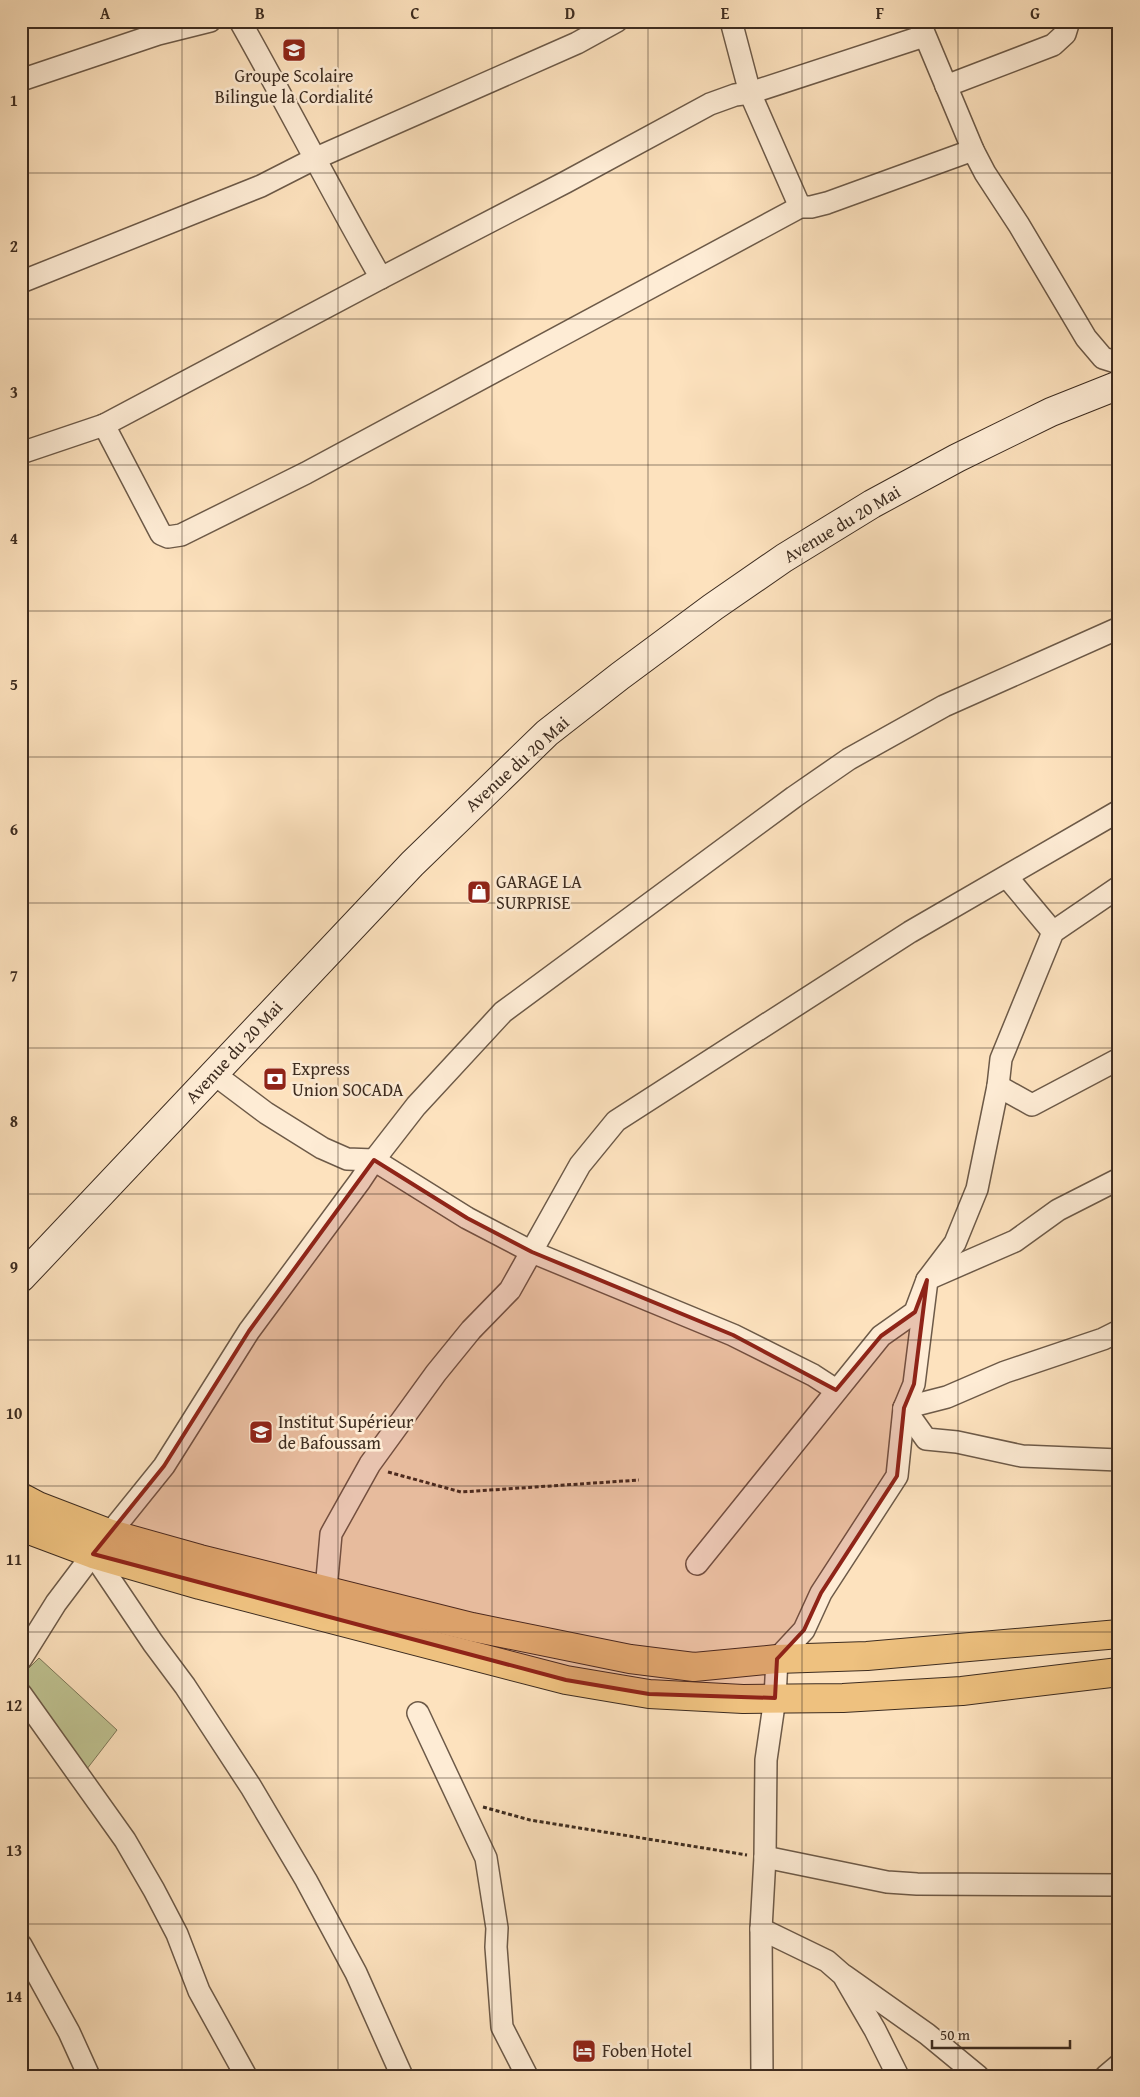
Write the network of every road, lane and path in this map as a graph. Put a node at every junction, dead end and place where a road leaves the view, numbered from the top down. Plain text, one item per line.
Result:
1 (210, 21) edge
2 (240, 21) edge
3 (617, 21) edge
4 (731, 21) edge
5 (1069, 21) edge
6 (921, 28) edge
7 (21, 80) edge
8 (946, 86) junction
9 (750, 93) junction
10 (973, 150) junction
11 (314, 159) junction
12 (800, 207) junction
13 (381, 278) junction
14 (21, 282) edge
15 (1119, 363) edge
16 (1119, 385) edge
17 (104, 426) junction
18 (21, 453) edge
19 (1119, 628) edge
20 (1119, 811) edge
21 (1007, 877) junction
22 (1119, 887) edge
23 (1053, 932) junction
24 (1119, 1059) edge
25 (214, 1074) junction
26 (998, 1086) junction
27 (374, 1160) junction
28 (1119, 1179) edge
29 (532, 1252) junction
30 (21, 1278) edge
31 (927, 1280) junction
32 (1119, 1331) edge
33 (836, 1390) junction
34 (904, 1408) junction
35 (1119, 1460) edge
36 (370, 1464) junction
37 (639, 1480) dead end
38 (21, 1497) edge
39 (21, 1526) edge
40 (111, 1534) junction
41 (93, 1554) junction
42 (697, 1564) dead end
43 (326, 1590) junction
44 (1119, 1634) edge
45 (21, 1659) edge
46 (777, 1659) junction
47 (1119, 1672) edge
48 (21, 1694) edge
49 (775, 1698) junction
50 (418, 1713) dead end
51 (458, 1800) junction
52 (765, 1857) junction
53 (1119, 1885) edge
54 (761, 1929) junction
55 (21, 1945) edge
56 (843, 1975) junction
57 (1119, 2065) edge
58 (89, 2076) edge
59 (246, 2076) edge
60 (402, 2076) edge
61 (527, 2076) edge
62 (762, 2076) edge
63 (898, 2076) edge
64 (978, 2076) edge
65 (1106, 2076) edge

1 - 7 street
2 - 11 street
3 - 11 street
4 - 9 street
5 - 8 street
6 - 8 street
6 - 9 street
8 - 10 street
9 - 12 street
9 - 13 street
10 - 12 street
10 - 15 street
11 - 13 street
11 - 14 street
12 - 17 street
13 - 17 street
16 - 25 main road, Avenue du 20 Mai
17 - 18 street
19 - 27 street
20 - 21 street
21 - 23 street
21 - 29 street
22 - 23 street
23 - 26 street
24 - 26 street
25 - 27 street
25 - 30 main road, Avenue du 20 Mai
26 - 31 street
27 - 29 street
27 - 40 street
28 - 31 street
29 - 33 street
29 - 36 street
31 - 33 street
31 - 34 street
32 - 34 street
33 - 42 street
34 - 35 street
34 - 46 street
36 - 37 path
36 - 43 street
38 - 40 main road
39 - 41 main road
40 - 41 street
40 - 43 main road
41 - 45 street
41 - 49 main road
41 - 60 street
43 - 46 main road
44 - 46 main road
46 - 49 street
47 - 49 main road
48 - 59 street
49 - 52 street
50 - 51 street
51 - 52 path
51 - 61 street
52 - 53 street
52 - 54 street
54 - 56 street
54 - 62 street
55 - 58 street
56 - 63 street
56 - 64 street
57 - 65 street

